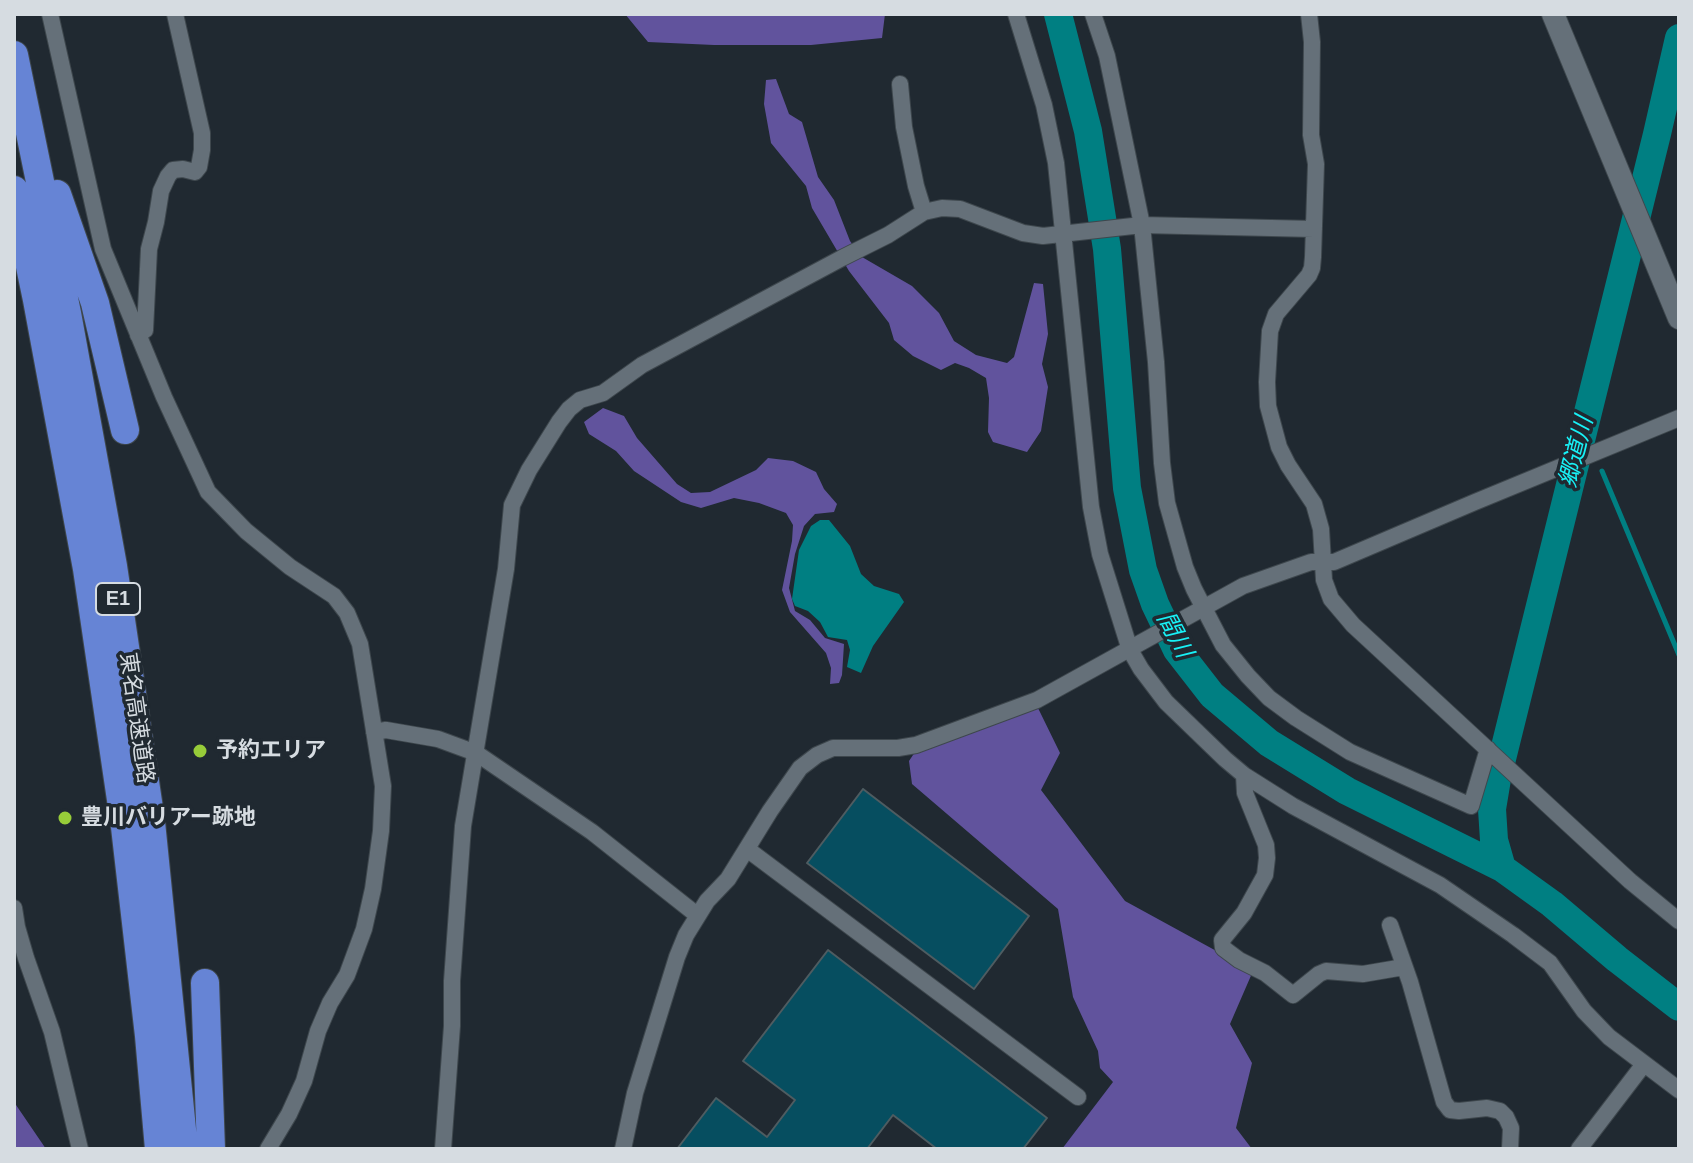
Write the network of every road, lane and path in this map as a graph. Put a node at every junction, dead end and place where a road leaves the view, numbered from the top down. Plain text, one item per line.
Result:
1 (50, 14) edge
2 (175, 14) edge
3 (1016, 14) edge
4 (1093, 14) edge
5 (1309, 14) edge
6 (1553, 14) edge
7 (14, 55) edge
8 (900, 84) dead end
9 (21, 91) junction
10 (14, 190) edge
11 (924, 212) junction
12 (1139, 226) junction
13 (1314, 229) junction
14 (1067, 234) junction
15 (1679, 318) edge
16 (138, 335) junction
17 (1679, 418) edge
18 (125, 430) dead end
19 (1323, 563) junction
20 (1201, 611) junction
21 (1132, 648) junction
22 (374, 732) junction
23 (1489, 750) junction
24 (476, 753) junction
25 (1244, 775) junction
26 (747, 849) junction
27 (14, 908) edge
28 (697, 915) junction
29 (1679, 921) edge
30 (1390, 925) dead end
31 (1404, 967) junction
32 (205, 983) dead end
33 (1644, 1064) junction
34 (1679, 1090) edge
35 (1078, 1097) dead end
36 (80, 1149) edge
37 (159, 1149) edge
38 (184, 1149) edge
39 (211, 1149) edge
40 (268, 1149) edge
41 (443, 1149) edge
42 (623, 1149) edge
43 (1510, 1149) edge
44 (1579, 1149) edge

1 - 16 street
2 - 16 street
3 - 14 street
4 - 12 street
5 - 13 street
6 - 15 main road
7 - 9 highway, 東名高速道路 / E1
8 - 11 street
9 - 18 highway
9 - 38 highway, 東名高速道路 / E1
10 - 37 highway, 東名高速道路 / E1
11 - 14 street
11 - 24 street
12 - 13 street
12 - 14 street
12 - 20 street
13 - 19 street
14 - 21 street
16 - 22 street
17 - 19 street
19 - 20 street
19 - 23 street
20 - 21 street
20 - 23 street
21 - 25 street
21 - 26 street
22 - 24 street
22 - 40 street
23 - 29 street
24 - 28 street
24 - 41 street
25 - 31 street
25 - 33 street
26 - 28 street
26 - 35 street
27 - 36 street
28 - 42 street
30 - 31 street
31 - 43 street
32 - 39 highway
33 - 34 street
33 - 44 street

